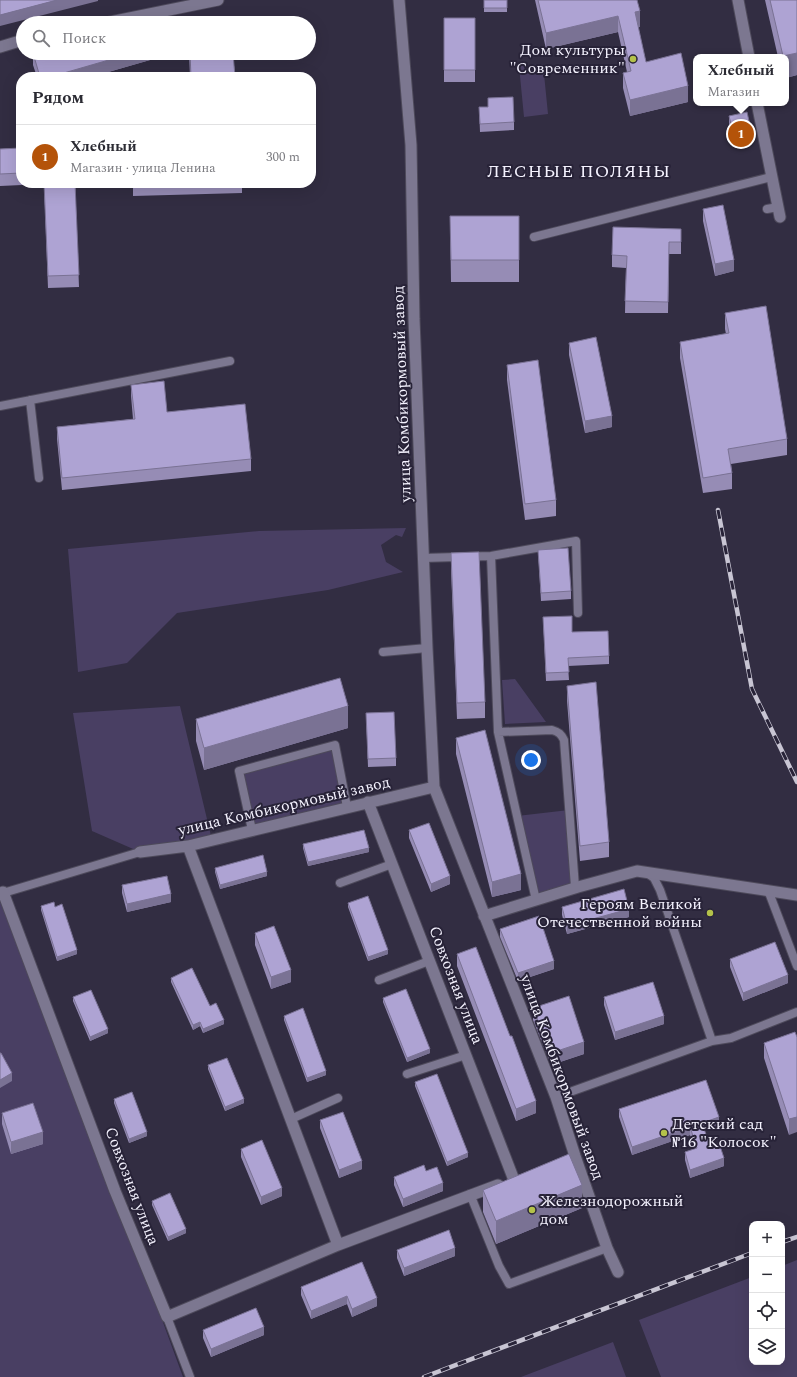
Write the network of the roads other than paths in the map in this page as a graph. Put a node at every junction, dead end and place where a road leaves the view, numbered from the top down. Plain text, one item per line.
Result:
1 (218, 0) edge
2 (399, 0) edge
3 (738, 0) edge
4 (139, 16) edge
5 (16, 42) edge
6 (0, 47) edge
7 (748, 54) edge
8 (758, 106) edge
9 (771, 177) junction
10 (775, 211) dead end
11 (534, 237) dead end
12 (230, 361) dead end
13 (30, 400) junction
14 (0, 406) edge
15 (39, 478) dead end
16 (491, 556) junction
17 (423, 558) junction
18 (578, 613) dead end
19 (427, 648) junction
20 (383, 652) dead end
21 (498, 732) junction
22 (434, 787) junction
23 (368, 802) junction
24 (347, 807) junction
25 (252, 830) junction
26 (188, 846) junction
27 (140, 852) joint
28 (392, 864) junction
29 (646, 872) junction
30 (340, 883) dead end
31 (575, 887) junction
32 (1, 890) edge
33 (768, 890) junction
34 (797, 895) edge
35 (536, 900) junction
36 (484, 916) junction
37 (429, 961) junction
38 (797, 966) edge
39 (379, 980) dead end
40 (797, 1012) edge
41 (712, 1041) junction
42 (466, 1055) junction
43 (407, 1074) dead end
44 (338, 1098) dead end
45 (556, 1098) junction
46 (290, 1119) junction
47 (470, 1194) junction
48 (338, 1245) junction
49 (607, 1248) junction
50 (618, 1272) dead end
51 (167, 1317) junction
52 (190, 1377) edge

1 - 4 street
2 - 17 street, улица Комбикормовый завод
3 - 7 street
5 - 6 street
8 - 9 street
9 - 10 street
9 - 11 lane
12 - 13 lane
13 - 14 lane
13 - 15 lane
16 - 17 lane
16 - 18 lane
16 - 21 lane
17 - 19 street, улица Комбикормовый завод
19 - 20 lane
19 - 22 street, улица Комбикормовый завод
21 - 31 lane
21 - 35 lane
22 - 23 street, улица Комбикормовый завод
22 - 36 street, улица Комбикормовый завод
23 - 24 street, улица Комбикормовый завод
23 - 28 street, Совхозная улица
24 - 25 street, улица Комбикормовый завод
24 - 25 lane
25 - 26 street, улица Комбикормовый завод
26 - 27 street, улица Комбикормовый завод
26 - 46 street
27 - 32 lane
28 - 30 lane
28 - 37 street, Совхозная улица
29 - 31 street
29 - 33 street
29 - 41 lane
31 - 35 street
32 - 51 street, Совхозная улица
33 - 34 street
33 - 38 lane
35 - 36 street
36 - 45 street, улица Комбикормовый завод
37 - 39 lane
37 - 42 street, Совхозная улица
40 - 41 lane
41 - 45 lane
42 - 43 lane
42 - 47 street, Совхозная улица
44 - 46 lane
45 - 49 street, улица Комбикормовый завод
46 - 48 street
47 - 48 street, Совхозная улица
47 - 49 lane
48 - 51 street, Совхозная улица
49 - 50 street, улица Комбикормовый завод
51 - 52 lane

